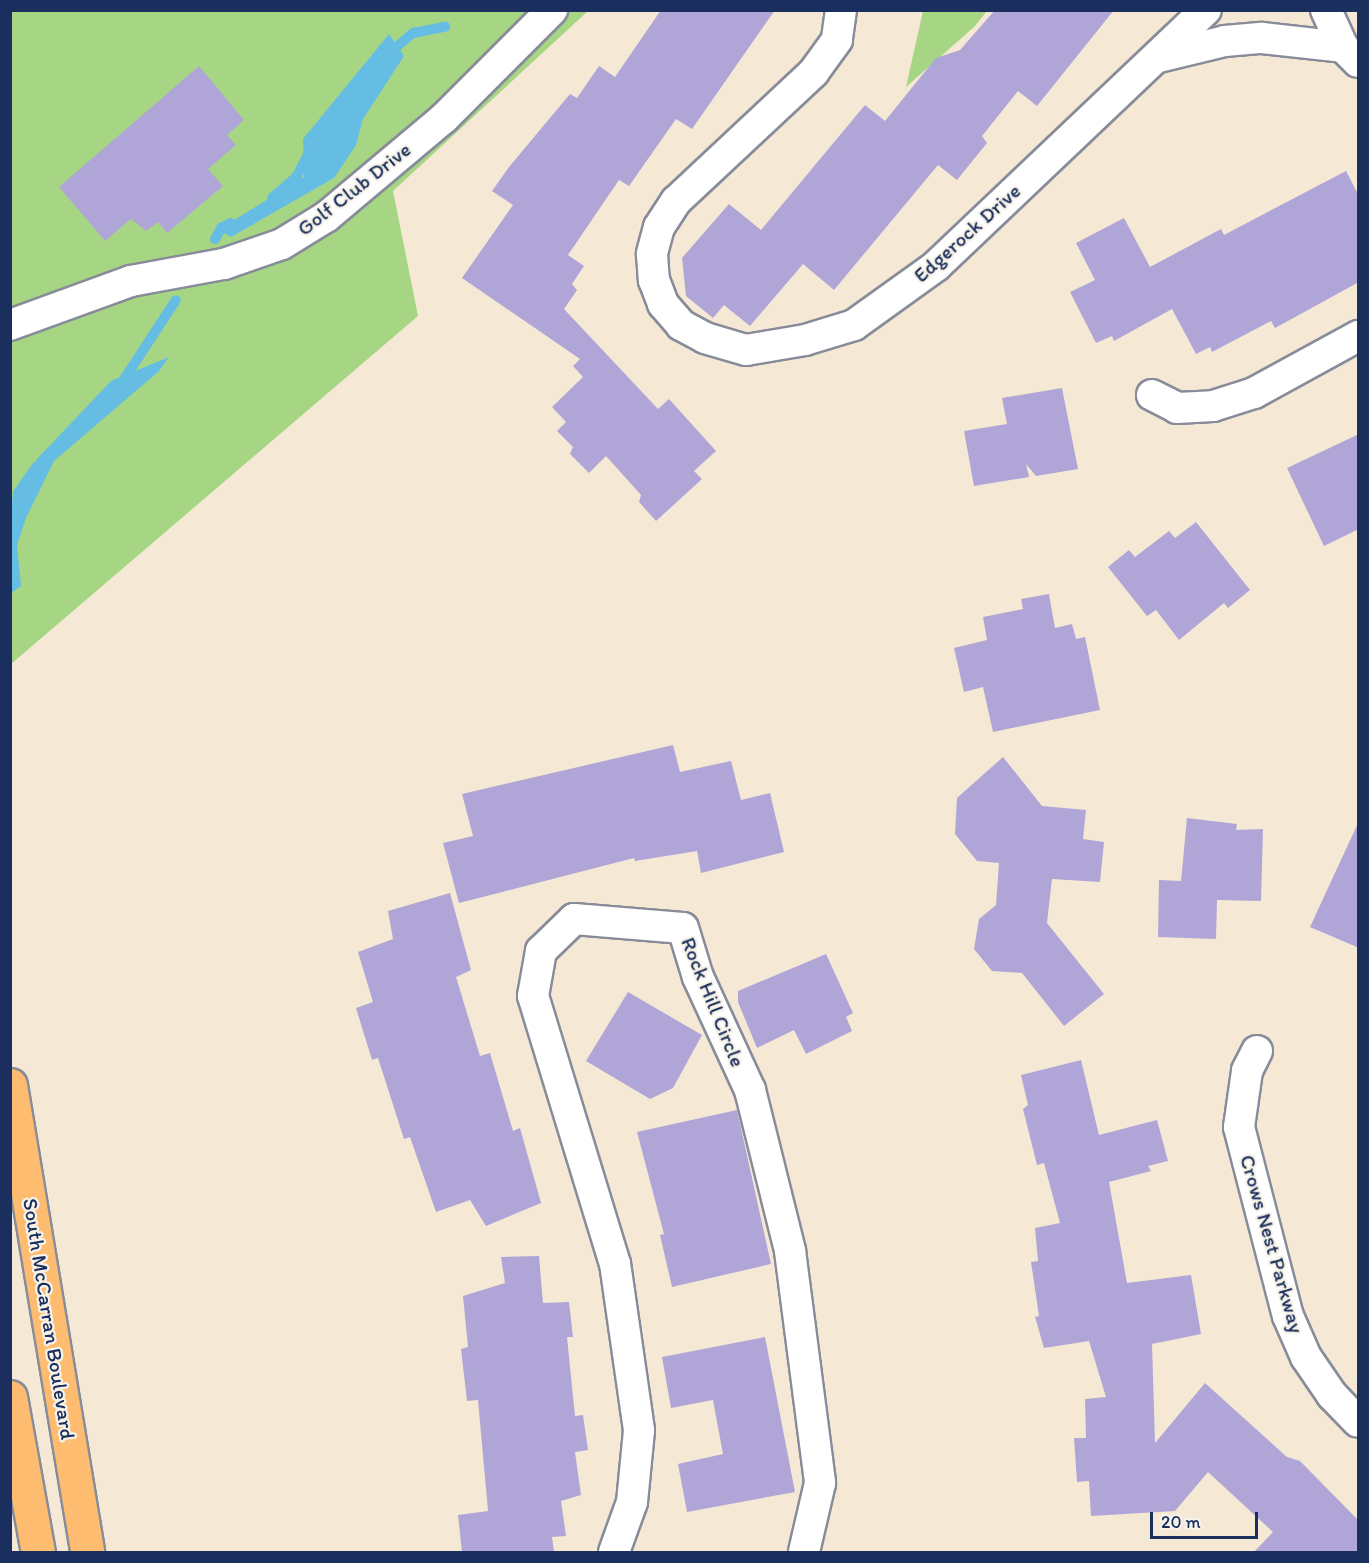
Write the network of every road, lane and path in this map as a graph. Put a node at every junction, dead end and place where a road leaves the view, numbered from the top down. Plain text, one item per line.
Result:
1 (552, 10) edge
2 (841, 10) edge
3 (1206, 10) edge
4 (1326, 10) edge
5 (1351, 55) edge
6 (1155, 58) junction
7 (10, 325) edge
8 (1359, 336) edge
9 (1152, 395) dead end
10 (1257, 1051) dead end
11 (10, 1085) edge
12 (10, 1397) edge
13 (1359, 1422) edge
14 (38, 1552) edge
15 (87, 1552) edge
16 (614, 1552) edge
17 (804, 1552) edge

1 - 7 street, Golf Club Drive
2 - 6 street, Edgerock Drive
3 - 6 street, Edgerock Drive
4 - 5 street
5 - 6 street
8 - 9 street
10 - 13 street, Crows Nest Parkway
11 - 15 main road, South McCarran Boulevard
12 - 14 main road
16 - 17 street, Rock Hill Circle

